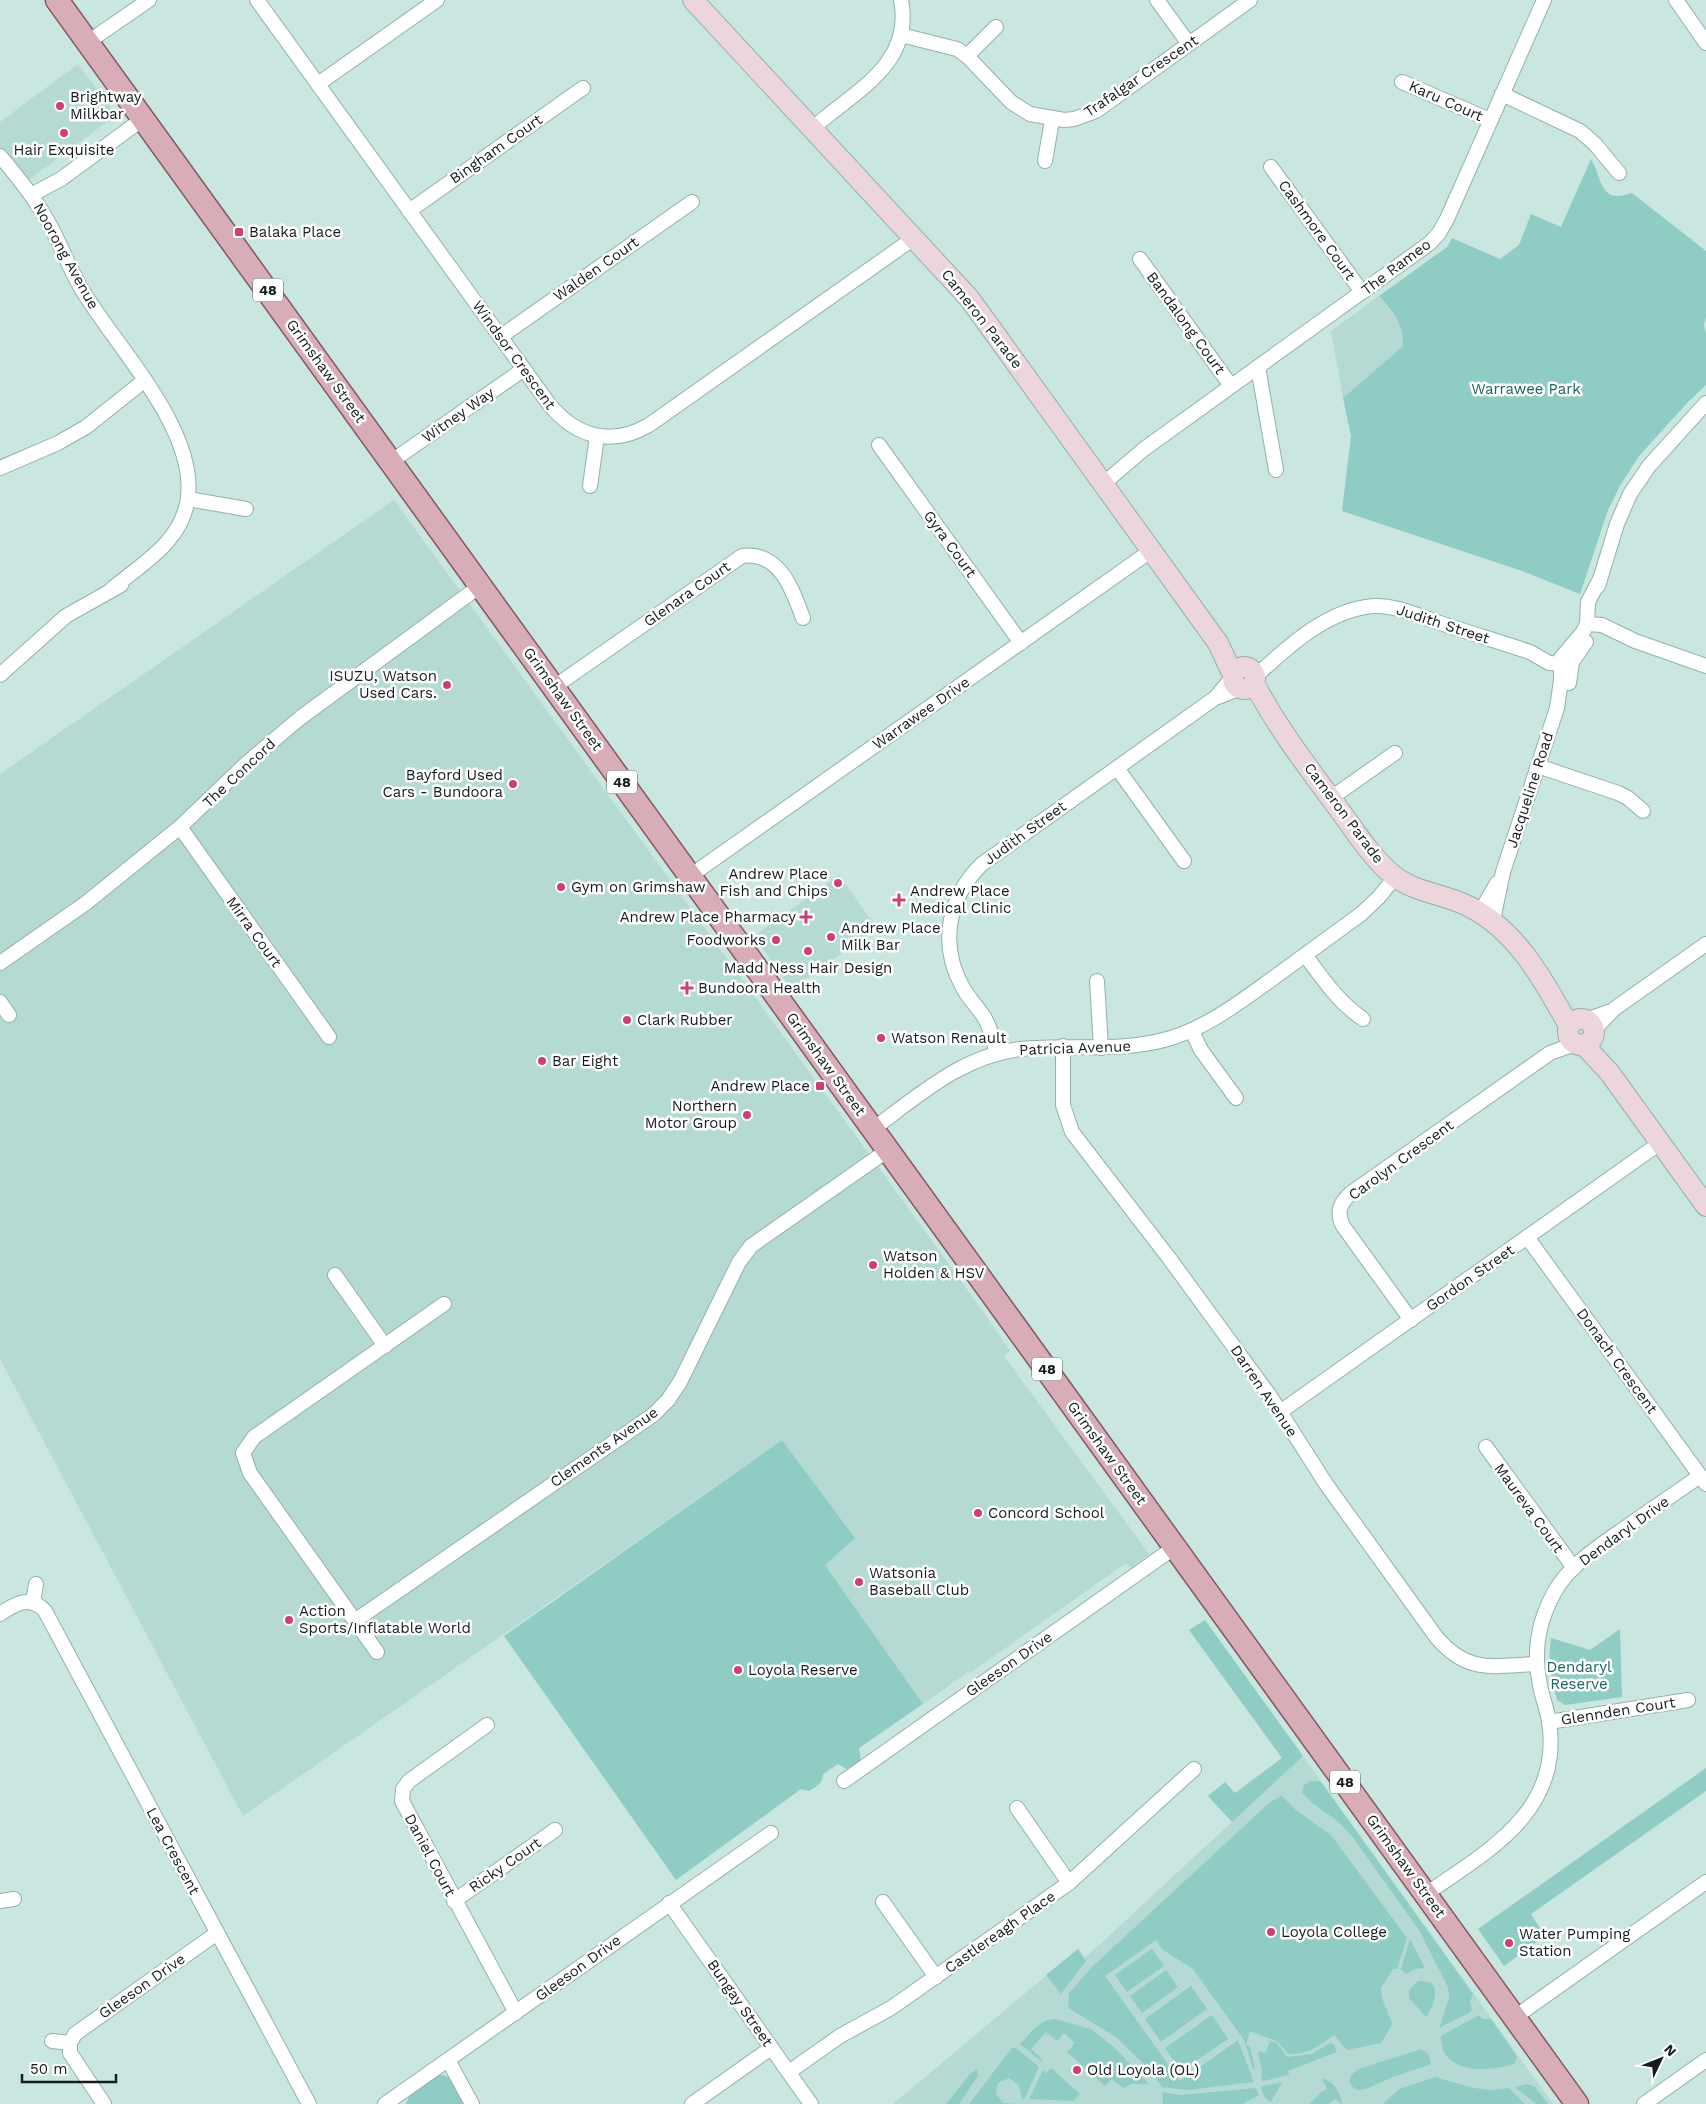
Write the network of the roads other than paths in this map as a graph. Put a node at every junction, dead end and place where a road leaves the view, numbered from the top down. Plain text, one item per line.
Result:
1 (57, 0) edge
2 (149, 0) edge
3 (257, 0) edge
4 (437, 0) edge
5 (693, 0) edge
6 (901, 0) edge
7 (1157, 0) edge
8 (1250, 0) edge
9 (1544, 0) edge
10 (1676, 0) edge
11 (996, 27) dead end
12 (901, 35) junction
13 (88, 42) junction
14 (1706, 43) edge
15 (1189, 44) junction
16 (967, 56) junction
17 (1402, 82) dead end
18 (318, 84) junction
19 (583, 88) dead end
20 (1502, 94) junction
21 (144, 118) junction
22 (1052, 120) junction
23 (1490, 120) junction
24 (816, 132) junction
25 (0, 156) edge
26 (1046, 161) dead end
27 (1272, 167) dead end
28 (1619, 173) dead end
29 (35, 200) junction
30 (692, 202) dead end
31 (408, 211) junction
32 (914, 238) junction
33 (1140, 260) dead end
34 (1362, 292) junction
35 (500, 337) junction
36 (1258, 366) junction
37 (524, 369) junction
38 (145, 380) junction
39 (1231, 386) junction
40 (1706, 403) edge
41 (597, 436) junction
42 (879, 445) dead end
43 (392, 461) junction
44 (0, 468) edge
45 (1276, 470) dead end
46 (1101, 480) junction
47 (590, 486) dead end
48 (191, 499) junction
49 (246, 508) dead end
50 (1152, 550) junction
51 (480, 586) junction
52 (803, 618) dead end
53 (1592, 626) junction
54 (1021, 643) junction
55 (1564, 662) junction
56 (1706, 666) edge
57 (0, 674) edge
58 (1244, 678) junction
59 (554, 687) junction
60 (1395, 753) dead end
61 (1538, 766) junction
62 (1117, 768) junction
63 (1331, 798) junction
64 (1644, 811) dead end
65 (180, 827) junction
66 (1184, 861) dead end
67 (690, 876) junction
68 (1395, 876) junction
69 (1486, 916) junction
70 (1706, 944) edge
71 (1305, 955) junction
72 (0, 963) edge
73 (1097, 981) dead end
74 (0, 1002) edge
75 (9, 1015) dead end
76 (1362, 1019) dead end
77 (1192, 1031) junction
78 (1581, 1032) junction
79 (329, 1037) dead end
80 (1063, 1046) junction
81 (1101, 1048) junction
82 (997, 1053) junction
83 (1236, 1098) dead end
84 (873, 1129) junction
85 (1660, 1143) junction
86 (888, 1150) junction
87 (1706, 1206) edge
88 (1527, 1237) junction
89 (335, 1275) dead end
90 (444, 1304) dead end
91 (1411, 1320) junction
92 (385, 1346) junction
93 (1280, 1412) junction
94 (1486, 1447) dead end
95 (1703, 1480) edge
96 (1175, 1547) junction
97 (1574, 1568) junction
98 (36, 1584) dead end
99 (33, 1602) junction
100 (0, 1614) edge
101 (356, 1620) junction
102 (377, 1652) dead end
103 (1536, 1664) junction
104 (1688, 1700) dead end
105 (1549, 1722) junction
106 (487, 1724) dead end
107 (1194, 1769) dead end
108 (844, 1781) dead end
109 (1017, 1808) dead end
110 (555, 1830) dead end
111 (771, 1833) dead end
112 (1706, 1882) edge
113 (1069, 1883) junction
114 (1426, 1894) junction
115 (454, 1901) junction
116 (883, 1902) dead end
117 (669, 1903) junction
118 (217, 1933) junction
119 (936, 1977) junction
120 (516, 2013) junction
121 (1515, 2017) junction
122 (52, 2041) dead end
123 (70, 2043) junction
124 (772, 2048) junction
125 (448, 2060) junction
126 (1706, 2060) edge
127 (789, 2072) junction
128 (392, 2102) edge
129 (104, 2104) edge
130 (309, 2104) edge
131 (472, 2104) edge
132 (692, 2104) edge
133 (811, 2104) edge
134 (1577, 2104) edge
135 (1644, 2104) edge

1 - 13 main road, Grimshaw Street / 48
2 - 13 street
3 - 18 street, Windsor Crescent
4 - 18 street
5 - 24 street, Cameron Parade
6 - 12 street
7 - 15 street
8 - 15 street, Trafalgar Crescent
9 - 20 street, The Rameo
10 - 14 street
11 - 16 street
12 - 16 street, Trafalgar Crescent
12 - 24 street
13 - 21 main road, Grimshaw Street / 48
15 - 22 street, Trafalgar Crescent
16 - 22 street, Trafalgar Crescent
17 - 23 street, Karu Court
18 - 31 street, Windsor Crescent
19 - 31 street, Bingham Court
20 - 23 street, The Rameo
20 - 28 street
21 - 29 street
21 - 43 main road, Grimshaw Street / 48
22 - 26 street
23 - 34 street, The Rameo
24 - 32 street, Cameron Parade
25 - 29 street, Noorong Avenue
27 - 34 street, Cashmore Court
29 - 38 street, Noorong Avenue
30 - 35 street, Walden Court
31 - 35 street, Windsor Crescent
32 - 41 street, Windsor Crescent
32 - 46 street, Cameron Parade
33 - 39 street, Bandalong Court
34 - 36 street, The Rameo
35 - 37 street, Windsor Crescent
36 - 39 street, The Rameo
36 - 45 street
37 - 41 street, Windsor Crescent
37 - 43 street, Witney Way
38 - 44 street
38 - 48 street, Noorong Avenue
39 - 46 street, The Rameo
40 - 53 street
41 - 47 street
42 - 54 street, Gyra Court
43 - 51 main road, Grimshaw Street / 48
46 - 50 street, Cameron Parade
48 - 49 street
48 - 57 street
50 - 54 street, Warrawee Drive
50 - 58 street, Cameron Parade
51 - 59 main road, Grimshaw Street / 48
51 - 65 street, The Concord
52 - 59 street, Glenara Court
53 - 55 street
53 - 56 street
54 - 67 street, Warrawee Drive
55 - 58 street, Judith Street
55 - 61 street, Jacqueline Road
58 - 62 street, Judith Street
58 - 63 street, Cameron Parade
59 - 67 main road, Grimshaw Street / 48
60 - 63 street
61 - 64 street
61 - 69 street, Jacqueline Road
62 - 66 street
62 - 82 street, Judith Street
63 - 68 street, Cameron Parade
65 - 72 street, The Concord
65 - 79 street, Mirra Court
67 - 84 main road, Grimshaw Street / 48
68 - 69 street, Cameron Parade
68 - 71 street, Patricia Avenue
69 - 78 street, Cameron Parade
70 - 78 street, Carolyn Crescent
71 - 76 street
71 - 77 street, Patricia Avenue
73 - 81 street
74 - 75 street
77 - 81 street, Patricia Avenue
77 - 83 street
78 - 85 street, Cameron Parade
78 - 91 street, Carolyn Crescent
80 - 81 street, Patricia Avenue
80 - 82 street, Patricia Avenue
80 - 93 street, Darren Avenue
82 - 84 street, Patricia Avenue
84 - 86 main road, Grimshaw Street / 48
85 - 87 street, Cameron Parade
85 - 88 street, Gordon Street
86 - 96 main road, Grimshaw Street / 48
86 - 101 street, Clements Avenue
88 - 91 street, Gordon Street
88 - 95 street, Donach Crescent
89 - 92 street
90 - 92 street
91 - 93 street, Gordon Street
92 - 101 street
93 - 103 street, Darren Avenue
94 - 97 street, Maureva Court
95 - 97 street, Dendaryl Drive
96 - 108 street, Gleeson Drive
96 - 114 main road, Grimshaw Street / 48
97 - 103 street, Dendaryl Drive
98 - 99 street
99 - 100 street
99 - 118 street, Lea Crescent
101 - 102 street
103 - 105 street, Dendaryl Drive
104 - 105 street, Glennden Court
105 - 114 street, Dendaryl Drive
106 - 115 street, Daniel Court
107 - 113 street, Castlereagh Place
109 - 113 street
110 - 115 street, Ricky Court
111 - 117 street, Gleeson Drive
112 - 121 street
113 - 119 street, Castlereagh Place
114 - 121 main road, Grimshaw Street / 48
115 - 120 street, Daniel Court
116 - 119 street
117 - 120 street, Gleeson Drive
117 - 124 street, Bungay Street
118 - 123 street, Gleeson Drive
118 - 130 street, Lea Crescent
119 - 127 street, Castlereagh Place
120 - 125 street, Gleeson Drive
121 - 134 main road, Grimshaw Street / 48
122 - 123 street
123 - 129 street
124 - 127 street, Bungay Street
124 - 132 street
125 - 128 street, Gleeson Drive
125 - 131 street
126 - 135 street
127 - 133 street, Bungay Street

